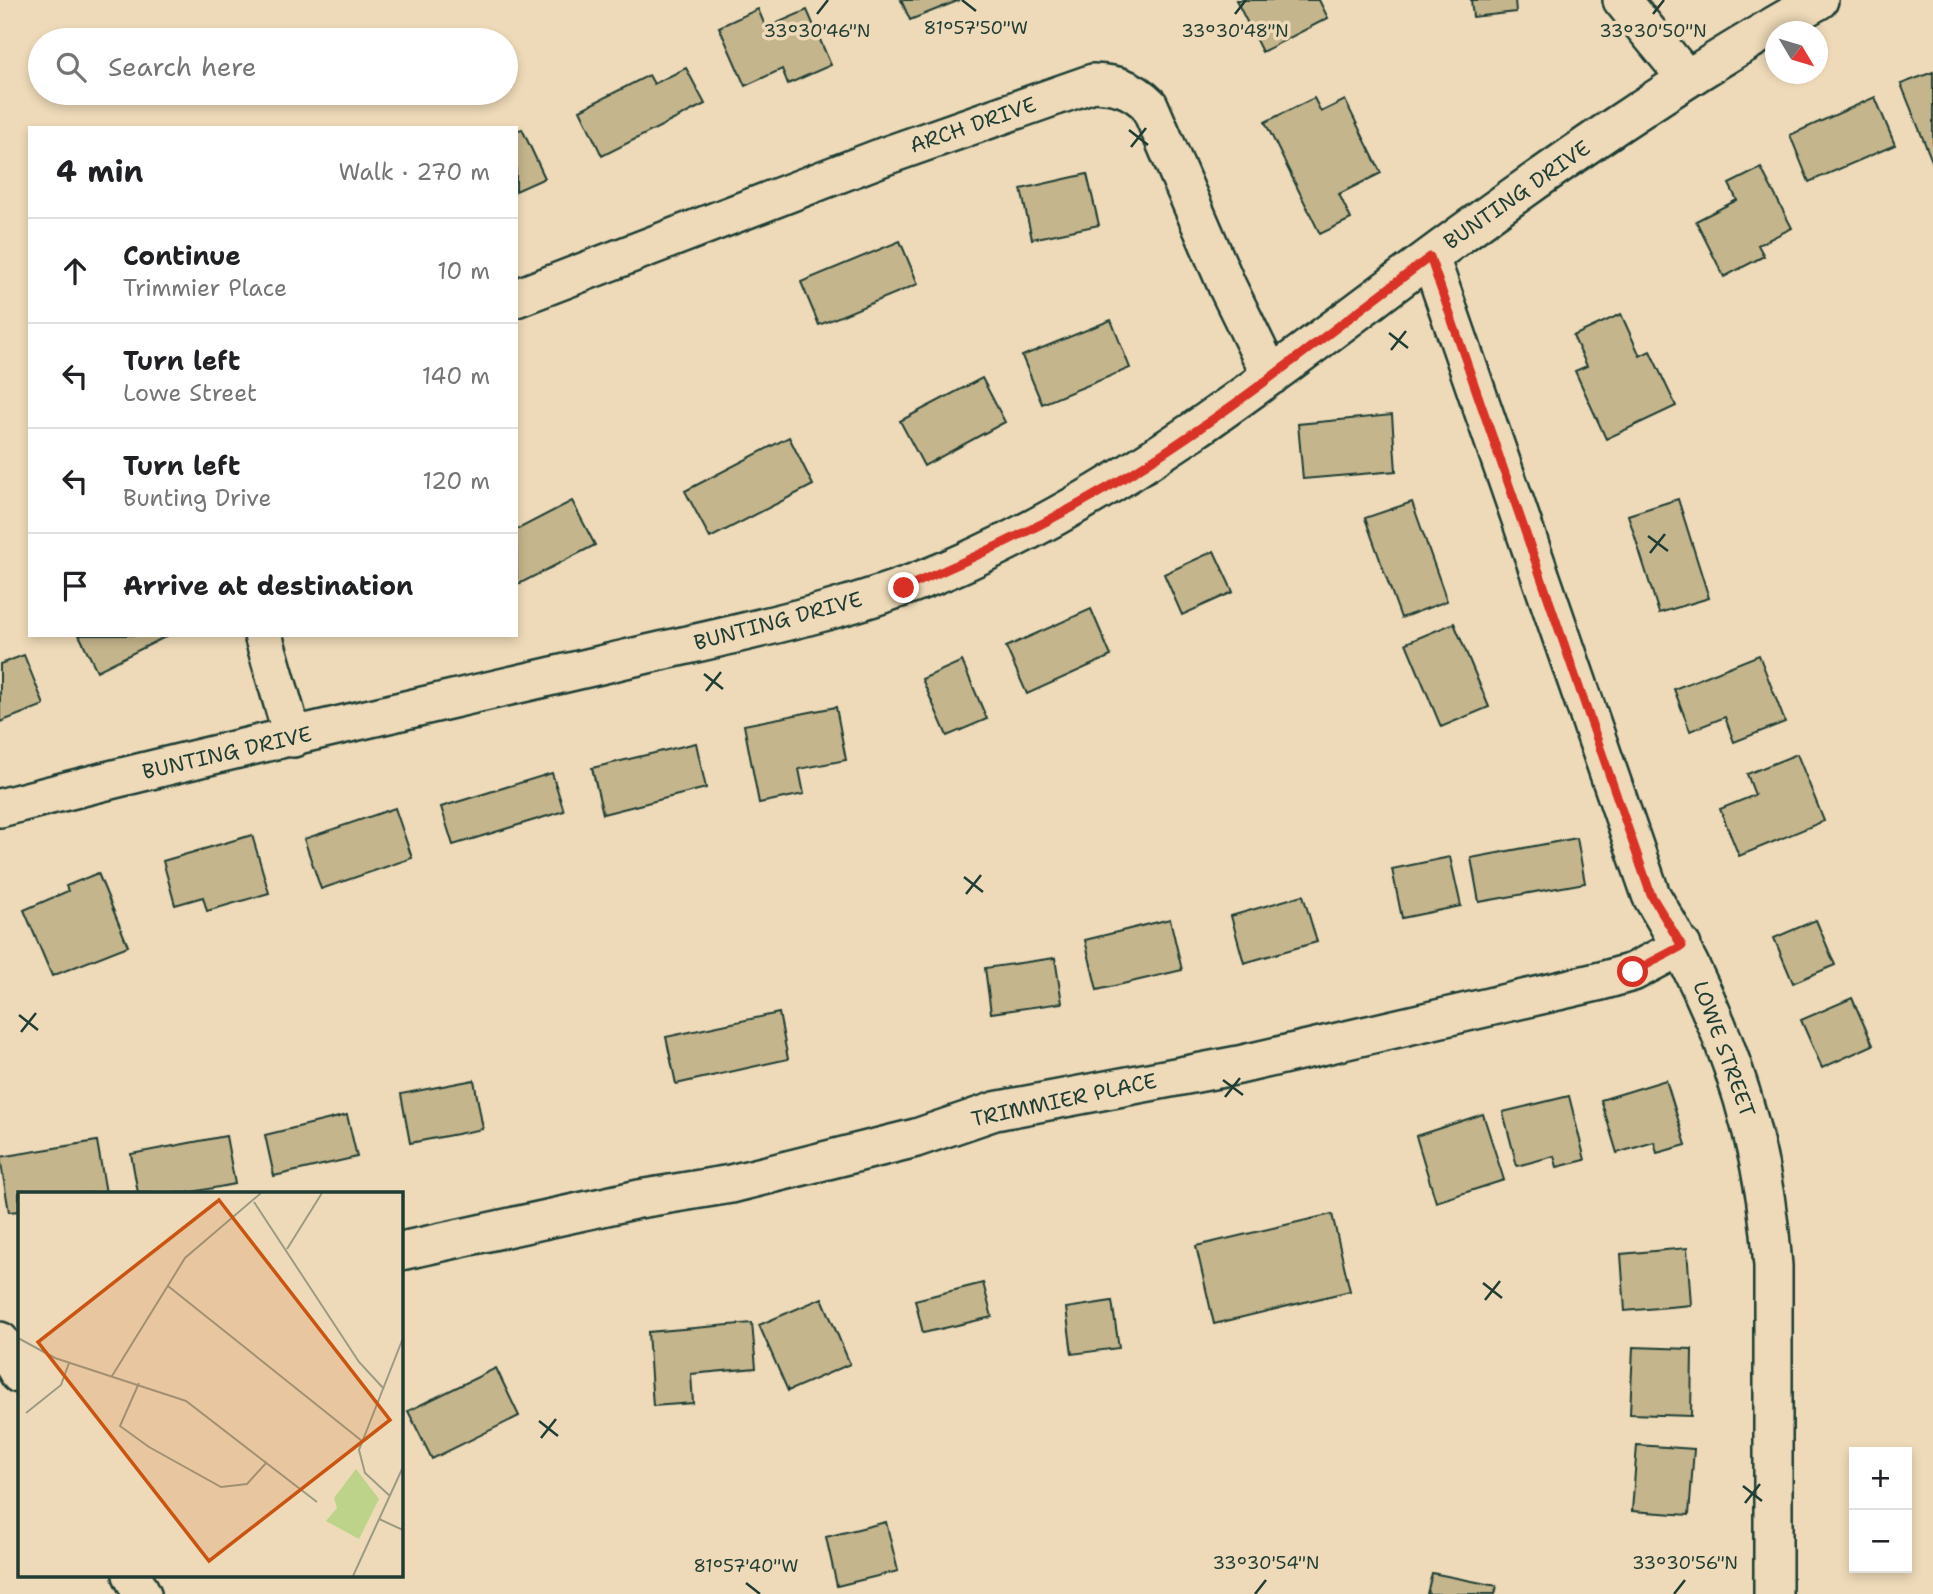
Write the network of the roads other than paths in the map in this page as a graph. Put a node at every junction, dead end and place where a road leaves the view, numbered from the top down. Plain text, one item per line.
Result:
1 (1622, 0) edge
2 (1819, 0) edge
3 (1687, 79) junction
4 (1430, 257) junction
5 (518, 297) edge
6 (1271, 376) junction
7 (264, 637) edge
8 (293, 738) junction
9 (0, 808) edge
10 (1682, 946) junction
11 (402, 1251) edge
12 (133, 1576) edge
13 (142, 1594) edge
14 (1773, 1594) edge

1 - 3 street
2 - 3 street, BUNTING DRIVE
3 - 4 street, BUNTING DRIVE
4 - 6 street, BUNTING DRIVE
4 - 10 street, LOWE STREET
5 - 6 street, ARCH DRIVE
6 - 8 street, BUNTING DRIVE
7 - 8 street
8 - 9 street, BUNTING DRIVE
10 - 11 street, TRIMMIER PLACE
10 - 14 street, LOWE STREET
12 - 13 street

